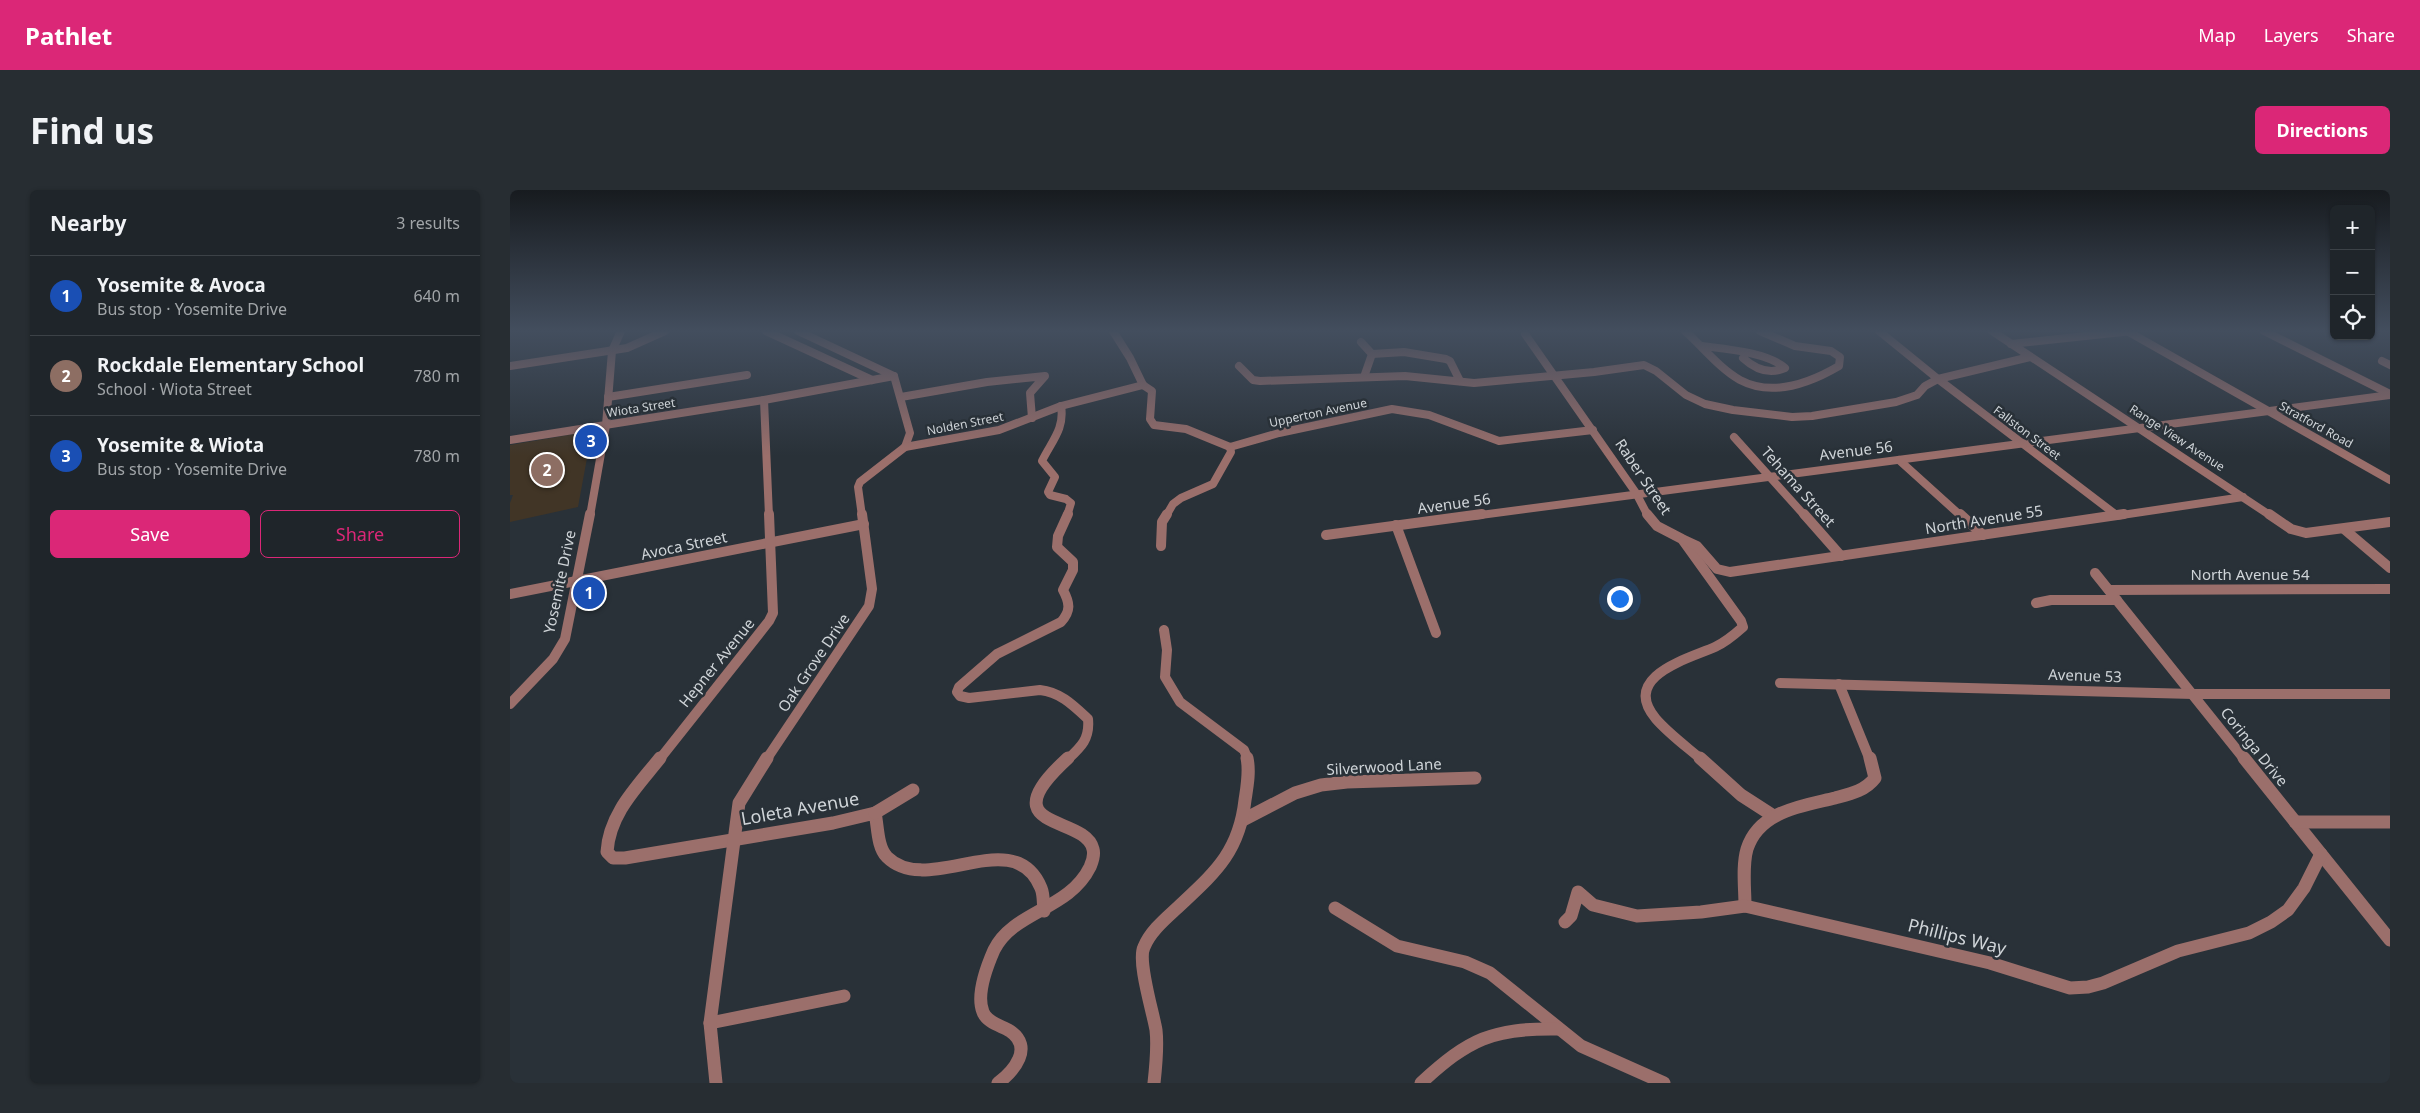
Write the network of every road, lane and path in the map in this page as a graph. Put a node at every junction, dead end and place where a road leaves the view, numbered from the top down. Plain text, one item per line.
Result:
1 (610, 373) edge
2 (856, 373) edge
3 (887, 373) edge
4 (1137, 373) edge
5 (1246, 373) edge
6 (1366, 373) edge
7 (1456, 373) edge
8 (1553, 373) edge
9 (1582, 373) edge
10 (1659, 373) edge
11 (1731, 373) edge
12 (1830, 373) edge
13 (1930, 373) edge
14 (1964, 373) edge
15 (2054, 373) edge
16 (2202, 373) edge
17 (2347, 373) edge
18 (747, 375) dead end
19 (894, 376) junction
20 (1555, 376) junction
21 (1364, 377) junction
22 (1938, 379) junction
23 (872, 380) junction
24 (1460, 382) junction
25 (1143, 385) junction
26 (2390, 394) edge
27 (608, 397) junction
28 (901, 397) junction
29 (764, 400) junction
30 (1061, 406) junction
31 (2267, 410) junction
32 (1032, 418) junction
33 (606, 425) junction
34 (2137, 427) junction
35 (1593, 430) junction
36 (1734, 437) dead end
37 (510, 440) edge
38 (2021, 443) junction
39 (905, 447) junction
40 (1230, 447) junction
41 (1899, 460) junction
42 (1769, 475) junction
43 (2390, 480) edge
44 (1636, 493) junction
45 (2243, 497) junction
46 (2115, 514) junction
47 (2390, 522) edge
48 (864, 524) junction
49 (1396, 525) junction
50 (2344, 529) junction
51 (1326, 535) dead end
52 (1983, 535) junction
53 (1682, 539) junction
54 (770, 543) junction
55 (1161, 546) dead end
56 (1841, 556) junction
57 (2390, 568) edge
58 (2095, 574) dead end
59 (578, 581) junction
60 (2390, 589) edge
61 (2109, 590) junction
62 (510, 594) edge
63 (2117, 600) junction
64 (2036, 603) dead end
65 (1164, 630) dead end
66 (1436, 633) dead end
67 (1780, 683) dead end
68 (1839, 684) junction
69 (2193, 694) junction
70 (2390, 694) edge
71 (510, 704) edge
72 (1475, 778) dead end
73 (913, 790) dead end
74 (875, 813) junction
75 (1772, 816) junction
76 (1243, 820) junction
77 (2295, 822) junction
78 (2390, 822) edge
79 (734, 838) junction
80 (2321, 854) junction
81 (613, 858) joint
82 (1745, 906) junction
83 (1335, 908) dead end
84 (1044, 911) junction
85 (1565, 922) dead end
86 (2390, 940) edge
87 (844, 996) dead end
88 (710, 1023) junction
89 (1557, 1029) junction
90 (716, 1083) edge
91 (998, 1083) edge
92 (1154, 1083) edge
93 (1420, 1083) edge
94 (1664, 1083) edge

1 - 27 street, Yosemite Drive
2 - 23 street
3 - 19 street
4 - 25 street
5 - 21 street
6 - 21 street
7 - 24 street
8 - 20 street, Raber Street
9 - 20 street
10 - 22 street
11 - 12 street
13 - 22 street, Fallston Street
14 - 22 street
15 - 34 street, Range View Avenue
16 - 31 street, Stratford Road
17 - 26 street
18 - 27 street
19 - 23 street, Wiota Street
19 - 28 street
20 - 24 street
20 - 35 street, Raber Street
21 - 24 street
22 - 38 street, Fallston Street
23 - 29 street, Wiota Street
25 - 30 street, Nolden Street
25 - 40 street
26 - 31 street, Avenue 56
27 - 33 street, Yosemite Drive
28 - 32 street
28 - 39 street
29 - 33 street, Wiota Street
29 - 54 street, Hepner Avenue
30 - 32 street, Nolden Street
30 - 84 street
31 - 34 street, Avenue 56
31 - 43 street, Stratford Road
32 - 39 street, Nolden Street
33 - 37 street, Wiota Street
33 - 59 street, Yosemite Drive
34 - 38 street, Avenue 56
34 - 45 street, Range View Avenue
35 - 40 street, Upperton Avenue
35 - 44 street, Raber Street
36 - 42 street, Tehama Street
38 - 41 street, Avenue 56
38 - 46 street, Fallston Street
39 - 48 street, Oak Grove Drive
40 - 55 street
41 - 42 street, Avenue 56
41 - 52 street
42 - 44 street, Avenue 56
42 - 56 street, Tehama Street
44 - 49 street, Avenue 56
44 - 53 street, Raber Street
45 - 46 street, North Avenue 55
45 - 50 street, Range View Avenue
46 - 52 street, North Avenue 55
47 - 50 street
48 - 54 street, Avoca Street
48 - 79 street, Oak Grove Drive
49 - 51 street, Avenue 56
49 - 66 street
50 - 57 street
52 - 56 street, North Avenue 55
53 - 56 street, North Avenue 55
53 - 75 street, Raber Street
54 - 59 street, Avoca Street
54 - 81 street, Hepner Avenue
58 - 61 street, Coringa Drive
59 - 62 street, Avoca Street
59 - 71 street, Yosemite Drive
60 - 61 street, North Avenue 54
61 - 63 street, Coringa Drive
63 - 64 street
63 - 69 street, Coringa Drive
65 - 76 street
67 - 68 street, Avenue 53
68 - 69 street, Avenue 53
68 - 75 street
69 - 70 street, Avenue 53
69 - 77 street, Coringa Drive
72 - 76 street, Silverwood Lane
73 - 74 street
74 - 79 street, Loleta Avenue
74 - 84 street, Loleta Avenue
75 - 82 street
76 - 92 street
77 - 78 street
77 - 80 street, Coringa Drive
79 - 81 street, Loleta Avenue
79 - 88 street, Oak Grove Drive
80 - 82 street, Phillips Way
80 - 86 street, Coringa Drive
82 - 85 street, Phillips Way
83 - 89 street
84 - 91 street
87 - 88 street
88 - 90 street, Oak Grove Drive
89 - 93 street
89 - 94 street

